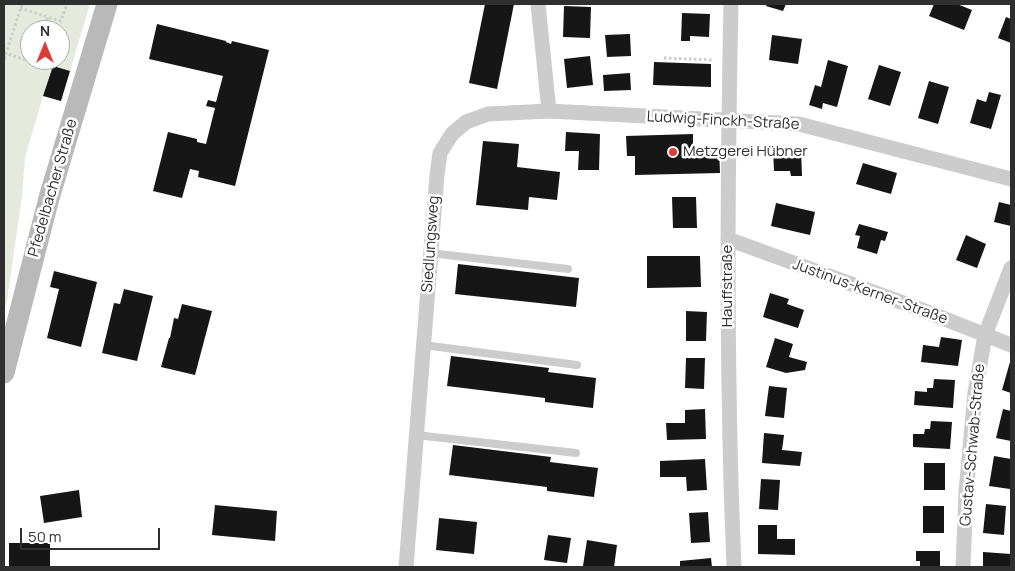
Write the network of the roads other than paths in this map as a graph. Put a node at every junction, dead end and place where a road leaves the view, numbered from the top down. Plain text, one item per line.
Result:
1 (107, 4) edge
2 (538, 4) edge
3 (731, 4) edge
4 (549, 111) junction
5 (728, 121) junction
6 (1011, 179) edge
7 (728, 240) junction
8 (430, 253) junction
9 (1011, 268) edge
10 (568, 269) dead end
11 (985, 336) junction
12 (423, 345) junction
13 (1011, 345) edge
14 (577, 365) dead end
15 (4, 374) edge
16 (416, 435) junction
17 (576, 453) dead end
18 (406, 567) edge
19 (734, 567) edge
20 (963, 567) edge

1 - 15 main road, Pfedelbacher Straße
2 - 4 street
3 - 5 street, Hauffstraße
4 - 5 street, Ludwig-Finckh-Straße
4 - 8 street, Siedlungsweg
5 - 6 street, Ludwig-Finckh-Straße
5 - 7 street, Hauffstraße
7 - 11 street, Justinus-Kerner-Straße
7 - 19 street, Hauffstraße
8 - 10 lane
8 - 12 street, Siedlungsweg
9 - 11 street, Gustav-Schwab-Straße
11 - 13 street, Justinus-Kerner-Straße
11 - 20 street, Gustav-Schwab-Straße
12 - 14 lane
12 - 16 street, Siedlungsweg
16 - 17 lane
16 - 18 street, Siedlungsweg

